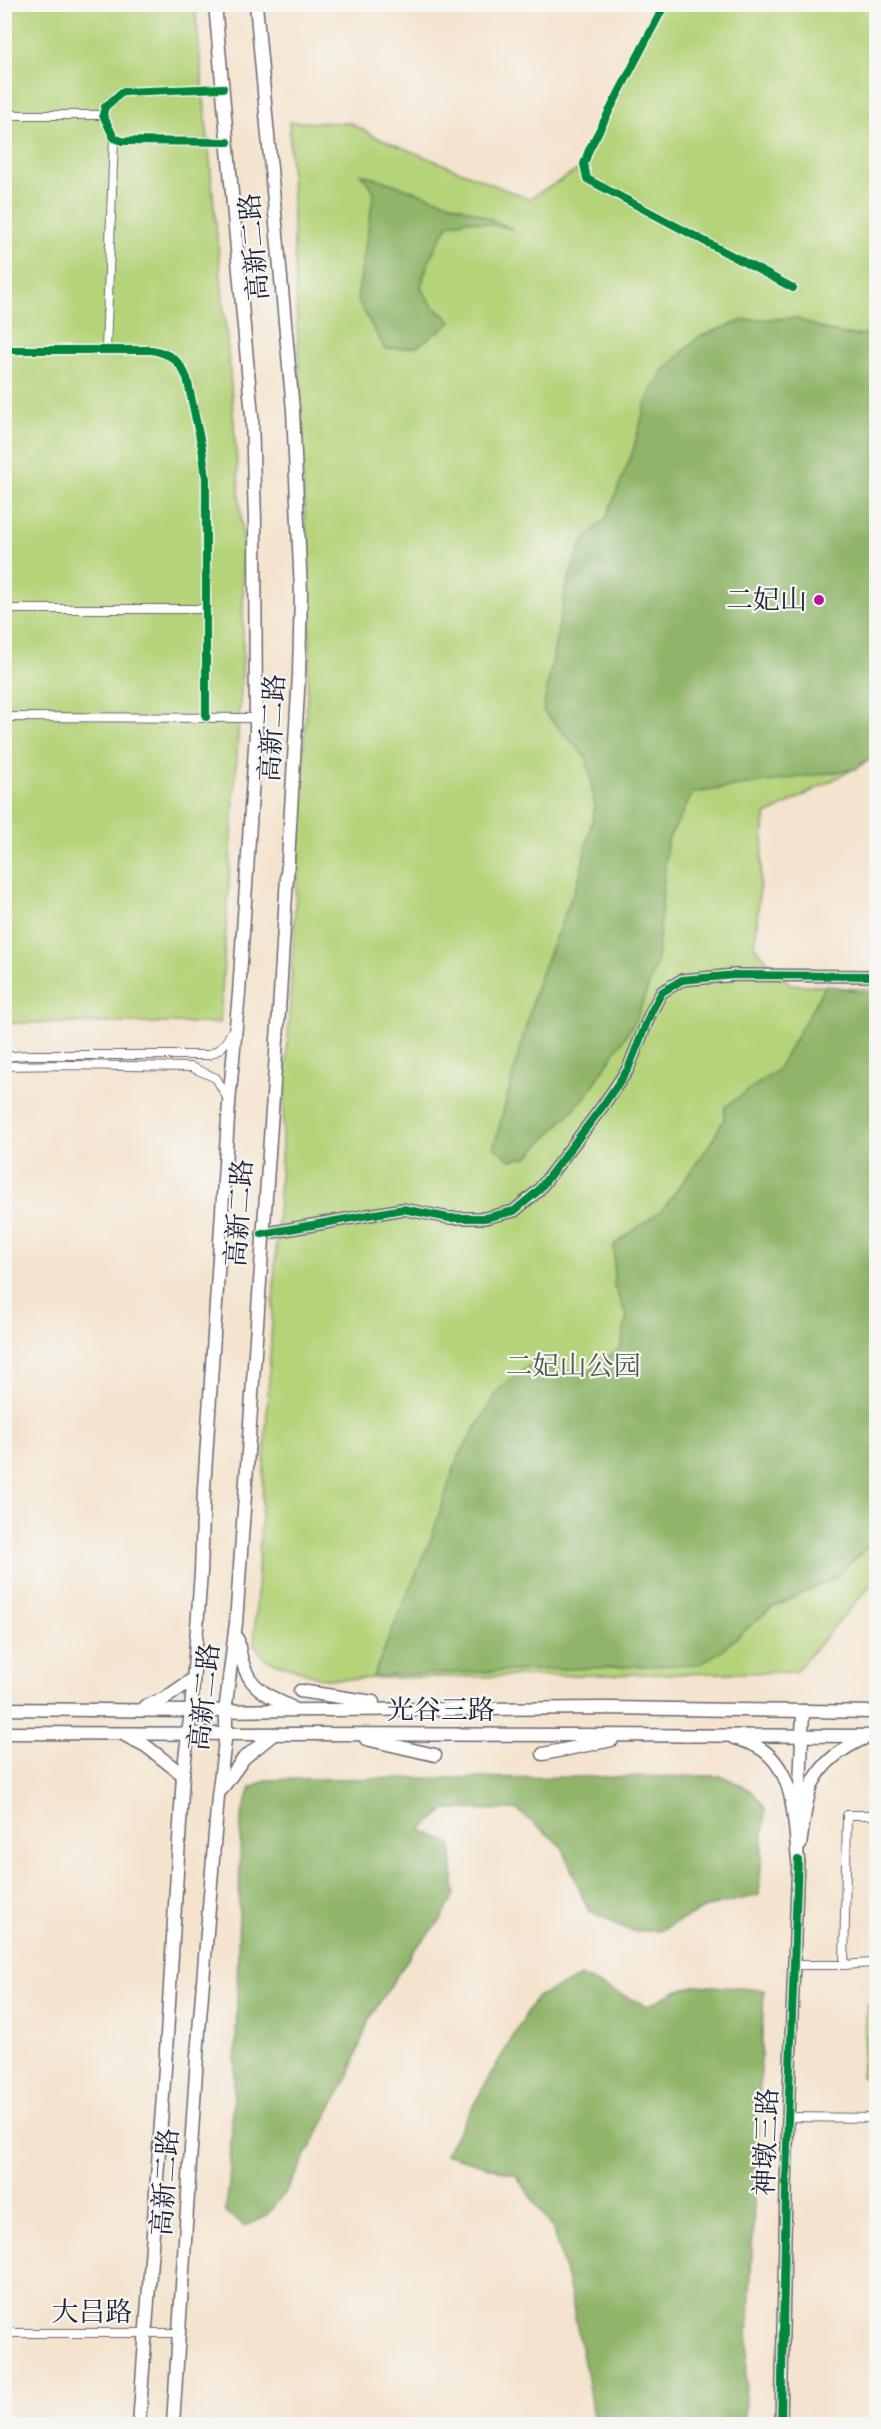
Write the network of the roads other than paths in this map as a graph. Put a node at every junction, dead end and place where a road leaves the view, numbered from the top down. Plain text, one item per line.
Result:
1 (215, 4) edge
2 (256, 4) edge
3 (665, 4) edge
4 (224, 88) junction
5 (4, 115) edge
6 (103, 115) junction
7 (114, 138) junction
8 (228, 142) junction
9 (793, 288) dead end
10 (106, 349) junction
11 (4, 350) edge
12 (4, 609) edge
13 (206, 609) junction
14 (4, 717) edge
15 (206, 717) junction
16 (256, 718) junction
17 (876, 976) edge
18 (236, 1022) junction
19 (4, 1057) edge
20 (4, 1066) edge
21 (229, 1103) junction
22 (262, 1234) junction
23 (236, 1623) junction
24 (193, 1679) junction
25 (300, 1691) dead end
26 (410, 1708) junction
27 (4, 1709) edge
28 (136, 1709) junction
29 (295, 1709) junction
30 (226, 1710) junction
31 (191, 1711) junction
32 (803, 1711) junction
33 (876, 1712) edge
34 (4, 1733) edge
35 (226, 1733) junction
36 (122, 1734) junction
37 (274, 1734) junction
38 (341, 1734) junction
39 (189, 1735) junction
40 (639, 1735) junction
41 (725, 1735) junction
42 (802, 1735) junction
43 (874, 1736) edge
44 (543, 1754) dead end
45 (435, 1755) dead end
46 (183, 1775) junction
47 (218, 1796) junction
48 (876, 1815) edge
49 (798, 1860) junction
50 (875, 1963) edge
51 (794, 1965) junction
52 (844, 1965) junction
53 (788, 2117) junction
54 (876, 2118) edge
55 (4, 2333) edge
56 (146, 2333) junction
57 (179, 2333) junction
58 (139, 2424) edge
59 (173, 2424) edge
60 (781, 2424) edge

1 - 4 main road, 高新二路
2 - 22 main road, 高新二路
3 - 9 street
4 - 6 street
4 - 8 main road, 高新二路
5 - 6 street
6 - 7 street
7 - 8 street
7 - 10 street
8 - 16 main road, 高新二路
10 - 11 street
10 - 13 street
12 - 13 street
13 - 15 street
14 - 15 street
15 - 16 street
16 - 18 main road, 高新二路
17 - 22 street
18 - 19 street
18 - 21 main road, 高新二路
20 - 21 street
21 - 24 main road, 高新二路
22 - 23 main road, 高新二路
23 - 29 main road
23 - 30 main road, 高新二路
24 - 28 main road
24 - 31 main road, 高新二路
25 - 26 main road
26 - 29 main road, 光谷三路
26 - 32 main road, 光谷三路
27 - 28 main road, 光谷三路
28 - 31 main road, 光谷三路
29 - 30 main road, 光谷三路
30 - 31 main road, 光谷三路
30 - 35 main road, 高新二路
31 - 39 main road, 高新二路
32 - 33 main road, 光谷三路
32 - 42 main road
34 - 36 main road, 光谷三路
35 - 37 main road, 光谷三路
35 - 39 main road, 光谷三路
35 - 47 main road, 高新二路
36 - 39 main road, 光谷三路
36 - 46 main road
37 - 38 main road, 光谷三路
37 - 47 main road
38 - 40 main road, 光谷三路
38 - 45 main road
39 - 46 main road, 高新二路
40 - 41 main road, 光谷三路
40 - 44 main road
41 - 42 main road, 光谷三路
41 - 49 main road
42 - 43 main road, 光谷三路
42 - 49 main road
43 - 49 main road
46 - 56 main road, 高新二路
47 - 57 main road, 高新二路
48 - 52 street
49 - 51 street, 神墩三路
50 - 52 street
51 - 52 street
51 - 53 street, 神墩三路
53 - 54 street
53 - 60 street, 神墩三路
55 - 56 street, 大吕路
56 - 57 street, 大吕路
56 - 58 main road, 高新二路
57 - 59 main road, 高新二路

